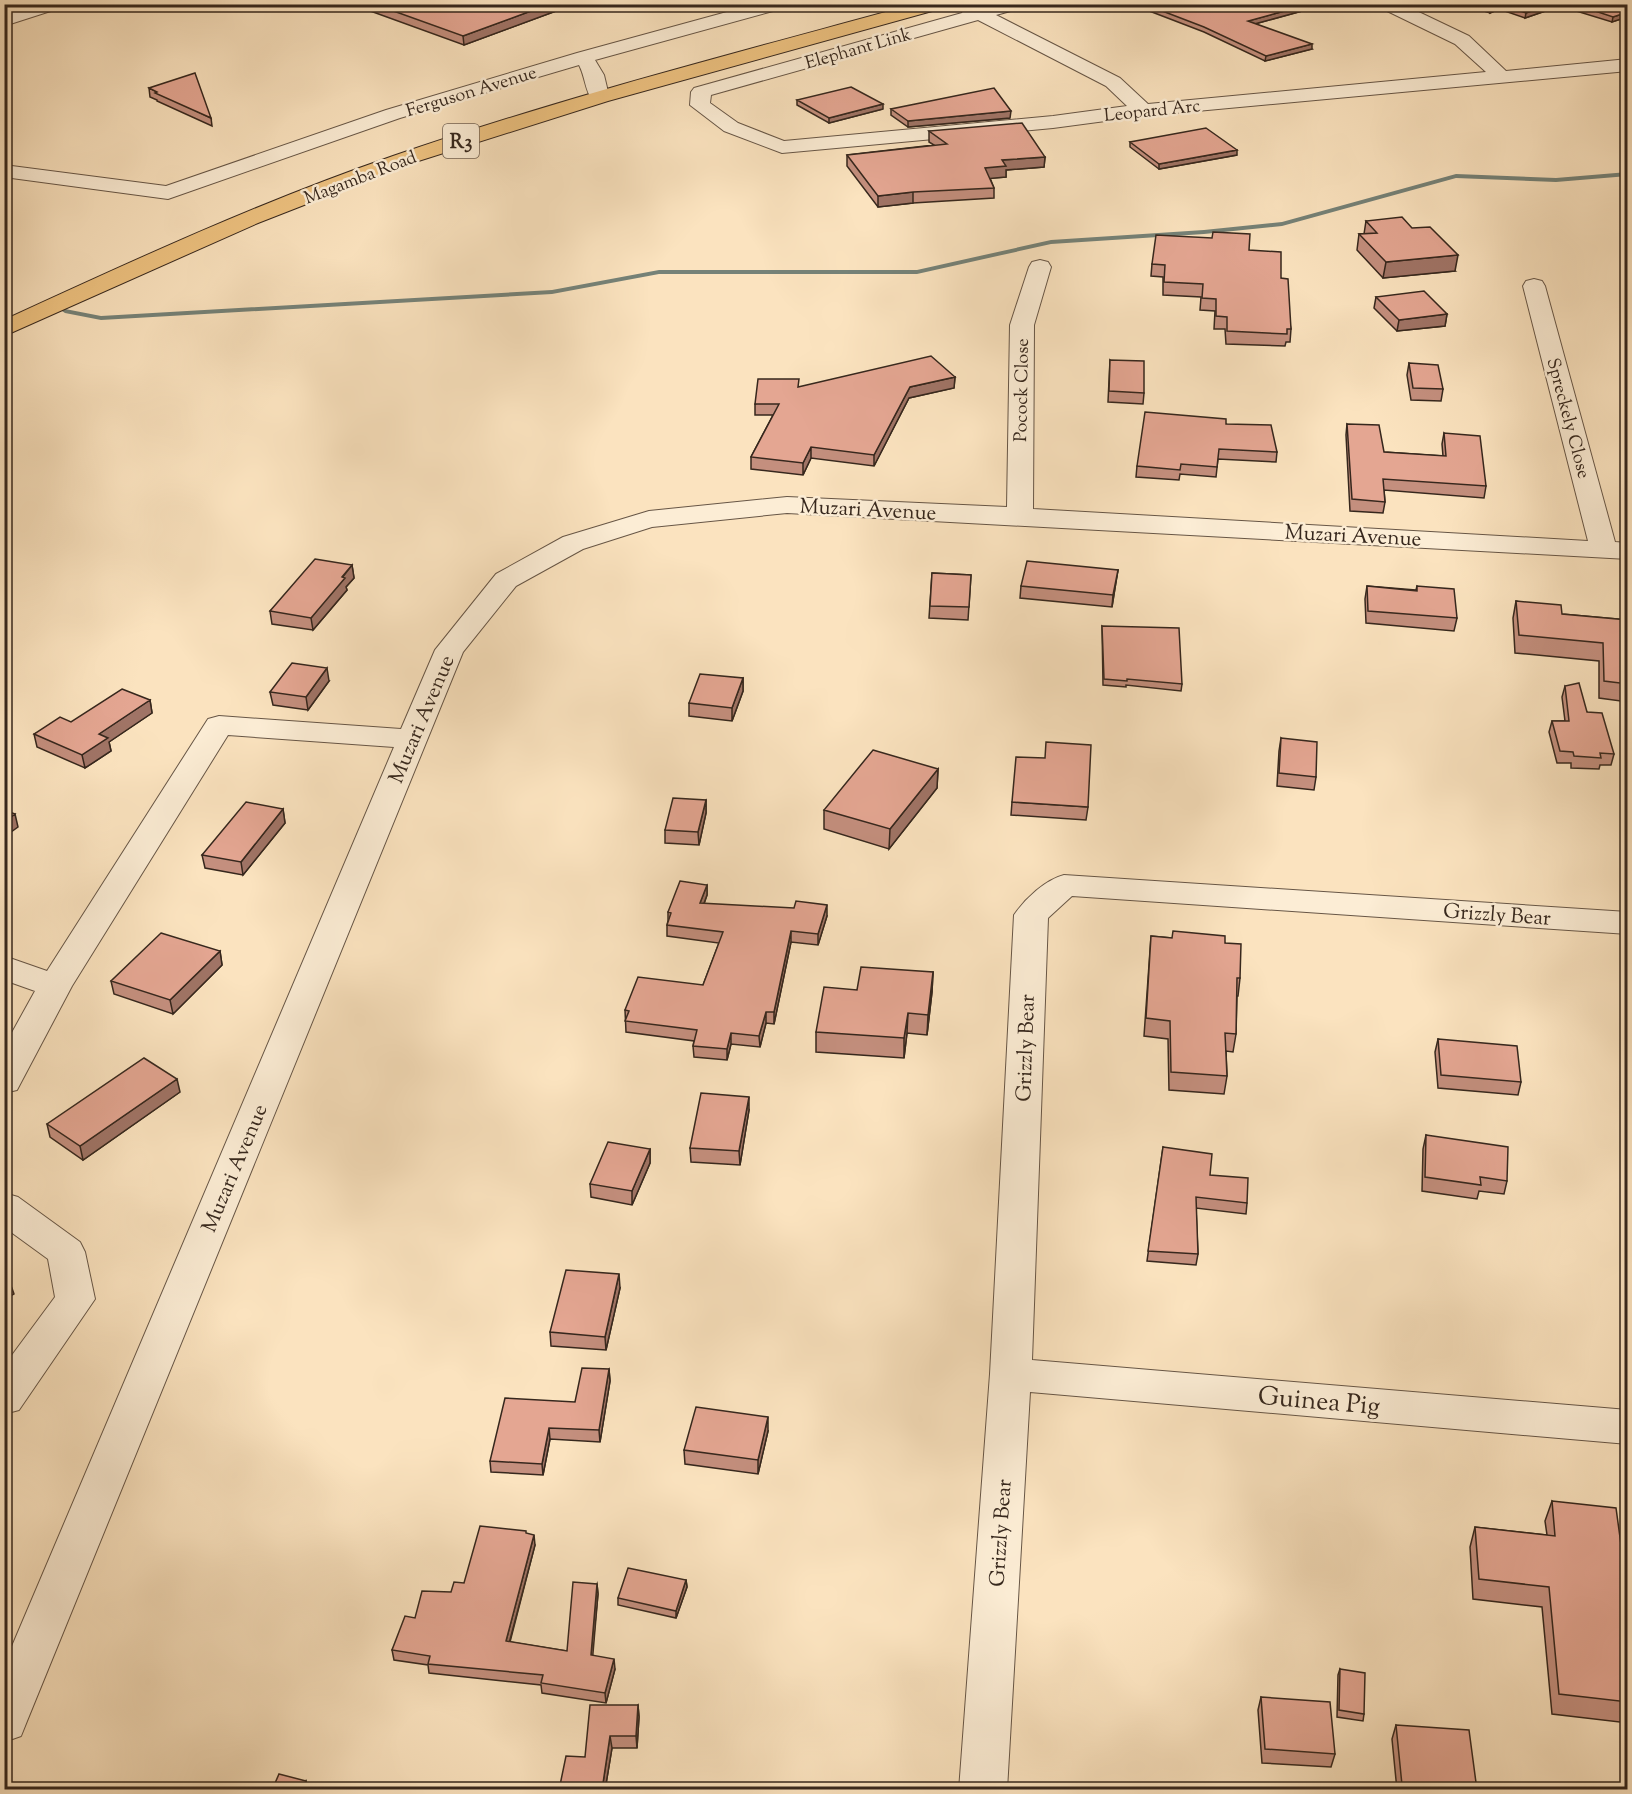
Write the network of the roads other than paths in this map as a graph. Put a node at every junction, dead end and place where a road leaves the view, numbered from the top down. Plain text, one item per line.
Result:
1 (54, 4) edge
2 (778, 4) edge
3 (1015, 4) edge
4 (1387, 4) edge
5 (936, 5) edge
6 (980, 14) junction
7 (4, 21) edge
8 (584, 57) junction
9 (1628, 65) edge
10 (1502, 77) junction
11 (701, 92) joint
12 (599, 96) junction
13 (1143, 110) junction
14 (4, 171) edge
15 (1040, 267) dead end
16 (1534, 286) dead end
17 (4, 329) edge
18 (1020, 516) junction
19 (1616, 551) edge
20 (412, 739) junction
21 (1628, 923) edge
22 (4, 967) edge
23 (55, 986) junction
24 (4, 1081) edge
25 (4, 1207) edge
26 (1011, 1374) junction
27 (4, 1398) edge
28 (1628, 1426) edge
29 (4, 1721) edge
30 (983, 1790) edge

1 - 7 street
2 - 8 street, Ferguson Avenue
3 - 6 street, Elephant Link
4 - 10 street
5 - 6 street
5 - 12 highway, Magamba Road / R3
6 - 11 street, Elephant Link
6 - 13 street
8 - 12 street
8 - 14 street, Ferguson Avenue
9 - 10 street, Leopard Arc
10 - 13 street, Leopard Arc
11 - 13 street, Leopard Arc
12 - 17 highway, Magamba Road / R3
15 - 18 street, Pocock Close
16 - 19 street, Spreckely Close
18 - 19 street, Muzari Avenue
18 - 20 street, Muzari Avenue
20 - 23 street
20 - 29 street, Muzari Avenue
21 - 26 street, Grizzly Bear
22 - 23 street
23 - 24 street
25 - 27 street
26 - 28 street, Guinea Pig
26 - 30 street, Grizzly Bear

